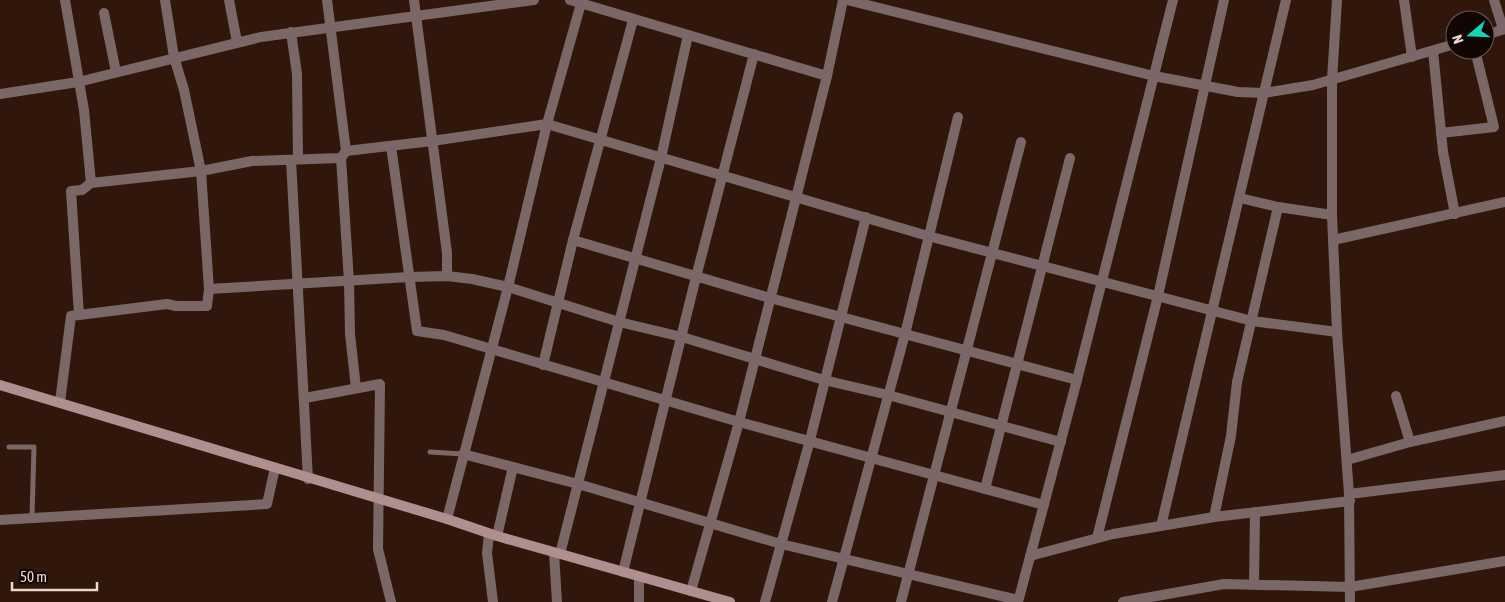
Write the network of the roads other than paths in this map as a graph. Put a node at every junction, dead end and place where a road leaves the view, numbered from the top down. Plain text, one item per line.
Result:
1 (66, 0) edge
2 (165, 0) edge
3 (229, 0) edge
4 (327, 0) edge
5 (414, 0) edge
6 (534, 0) edge
7 (570, 0) edge
8 (842, 0) edge
9 (847, 0) edge
10 (1172, 0) edge
11 (1224, 0) edge
12 (1286, 0) edge
13 (1337, 0) edge
14 (1404, 0) edge
15 (1494, 0) edge
16 (502, 2) edge
17 (581, 2) edge
18 (104, 13) dead end
19 (415, 16) junction
20 (633, 20) junction
21 (331, 27) junction
22 (1504, 29) edge
23 (291, 32) junction
24 (688, 35) junction
25 (237, 42) junction
26 (1445, 47) edge
27 (1433, 51) junction
28 (754, 54) junction
29 (174, 57) junction
30 (1412, 57) junction
31 (1477, 60) edge
32 (116, 72) junction
33 (827, 76) junction
34 (1154, 76) junction
35 (1332, 80) junction
36 (78, 82) junction
37 (1204, 86) junction
38 (1264, 93) junction
39 (0, 94) edge
40 (958, 117) dead end
41 (547, 124) junction
42 (1441, 133) junction
43 (599, 139) junction
44 (432, 141) junction
45 (1021, 142) dead end
46 (392, 146) junction
47 (344, 154) junction
48 (661, 158) junction
49 (1070, 158) dead end
50 (294, 160) junction
51 (201, 171) junction
52 (722, 175) junction
53 (91, 183) junction
54 (796, 196) junction
55 (1240, 198) junction
56 (1505, 202) edge
57 (1278, 207) junction
58 (1455, 214) junction
59 (1332, 215) junction
60 (866, 217) junction
61 (928, 236) junction
62 (573, 240) junction
63 (1333, 240) junction
64 (992, 252) junction
65 (635, 258) junction
66 (1041, 265) junction
67 (447, 276) junction
68 (408, 277) junction
69 (696, 277) junction
70 (1103, 281) junction
71 (349, 282) junction
72 (299, 285) junction
73 (508, 287) junction
74 (209, 289) junction
75 (1158, 296) junction
76 (770, 298) junction
77 (559, 303) junction
78 (1213, 311) junction
79 (79, 315) junction
80 (841, 317) junction
81 (1252, 321) junction
82 (619, 322) junction
83 (1337, 332) junction
84 (905, 334) junction
85 (682, 337) junction
86 (492, 349) junction
87 (967, 351) junction
88 (754, 360) junction
89 (543, 365) junction
90 (1018, 365) junction
91 (824, 380) junction
92 (1077, 380) junction
93 (604, 383) junction
94 (0, 385) edge
95 (356, 388) junction
96 (888, 395) junction
97 (1396, 396) dead end
98 (305, 398) junction
99 (666, 401) junction
100 (60, 402) junction
101 (951, 412) junction
102 (1505, 421) edge
103 (739, 422) junction
104 (1003, 426) junction
105 (810, 440) junction
106 (1061, 442) junction
107 (1410, 442) junction
108 (8, 447) dead end
109 (430, 452) dead end
110 (463, 454) junction
111 (873, 457) junction
112 (1347, 460) junction
113 (512, 467) junction
114 (275, 468) junction
115 (1505, 475) edge
116 (935, 476) junction
117 (308, 479) junction
118 (578, 484) junction
119 (985, 489) junction
120 (1350, 498) junction
121 (377, 499) junction
122 (641, 503) junction
123 (1044, 505) junction
124 (1255, 512) junction
125 (32, 517) junction
126 (1214, 517) junction
127 (446, 519) junction
128 (0, 520) edge
129 (710, 524) junction
130 (1161, 526) junction
131 (493, 535) junction
132 (1097, 538) junction
133 (781, 544) junction
134 (557, 553) junction
135 (1030, 556) junction
136 (845, 558) junction
137 (1505, 561) edge
138 (623, 572) junction
139 (909, 574) junction
140 (639, 576) junction
141 (1254, 584) junction
142 (1350, 587) junction
143 (691, 591) junction
144 (1018, 601) edge
145 (391, 602) edge
146 (493, 602) edge
147 (557, 602) edge
148 (639, 602) edge
149 (730, 602) edge
150 (765, 602) edge
151 (832, 602) edge
152 (901, 602) edge
153 (1123, 602) edge
154 (1350, 602) edge

1 - 36 street
2 - 29 street
3 - 25 street
4 - 21 street
5 - 19 street
6 - 16 street
7 - 17 street
8 - 33 street
9 - 34 street
10 - 34 street
11 - 37 street
12 - 38 street
13 - 35 street
14 - 30 street
15 - 22 street
16 - 19 street
17 - 20 street
17 - 41 street
18 - 32 street
19 - 21 street
19 - 44 street
20 - 24 street
20 - 43 street
21 - 23 street
21 - 47 street
23 - 25 street
23 - 50 street
24 - 28 street
24 - 48 street
25 - 29 street
26 - 27 street
27 - 30 street
27 - 42 street
28 - 33 street
28 - 52 street
29 - 32 street
29 - 51 street
30 - 35 street
31 - 42 street
32 - 36 street
33 - 54 street
34 - 37 street
34 - 70 street
35 - 38 street
35 - 59 street
36 - 39 street
36 - 53 street
37 - 38 street
37 - 75 street
38 - 55 street
40 - 61 street
41 - 43 street
41 - 44 street
41 - 73 street
42 - 58 street
43 - 48 street
43 - 62 street
44 - 46 street
44 - 67 street
45 - 64 street
46 - 47 street
46 - 68 street
47 - 50 street
47 - 71 street
48 - 52 street
48 - 65 street
49 - 66 street
50 - 51 street
50 - 72 street
51 - 53 street
51 - 74 street
52 - 54 street
52 - 69 street
53 - 79 street
54 - 60 street
54 - 76 street
55 - 57 street
55 - 78 street
56 - 58 street
57 - 59 street
57 - 81 street
58 - 63 street
59 - 63 street
60 - 61 street
60 - 80 street
61 - 64 street
61 - 84 street
62 - 65 street
62 - 77 street
63 - 83 street
64 - 66 street
64 - 87 street
65 - 69 street
65 - 82 street
66 - 70 street
66 - 90 street
67 - 68 street
67 - 73 street
68 - 71 street
68 - 86 street
69 - 76 street
69 - 85 street
70 - 75 street
70 - 92 street
71 - 72 street
71 - 95 street
72 - 74 street
72 - 98 street
73 - 77 street
73 - 86 street
74 - 79 street
75 - 78 street
75 - 132 street
76 - 80 street
76 - 88 street
77 - 82 street
77 - 89 street
78 - 81 street
78 - 130 street
79 - 100 street
80 - 84 street
80 - 91 street
81 - 83 street
81 - 126 street
82 - 85 street
82 - 93 street
83 - 112 street
84 - 87 street
84 - 96 street
85 - 88 street
85 - 99 street
86 - 89 street
86 - 110 street
87 - 90 street
87 - 101 street
88 - 91 street
88 - 103 street
89 - 93 street
90 - 92 street
90 - 104 street
91 - 96 street
91 - 105 street
92 - 106 street
93 - 99 street
93 - 118 street
94 - 100 street
95 - 98 street
95 - 121 street
96 - 101 street
96 - 111 street
97 - 107 street
98 - 117 street
99 - 103 street
99 - 122 street
100 - 114 street
101 - 104 street
101 - 116 street
102 - 107 street
103 - 105 street
103 - 129 street
104 - 106 street
104 - 119 street
105 - 111 street
105 - 133 street
106 - 123 street
107 - 112 street
108 - 125 lane
109 - 110 lane
110 - 113 street
110 - 127 street
111 - 116 street
111 - 136 street
112 - 120 street
113 - 118 street
113 - 131 street
114 - 117 street
114 - 125 street
115 - 120 street
116 - 119 street
116 - 139 street
117 - 121 street
118 - 122 street
118 - 134 street
119 - 123 street
120 - 124 street
120 - 142 street
121 - 127 street
121 - 145 street
122 - 129 street
122 - 138 street
123 - 135 street
124 - 126 street
124 - 141 street
125 - 128 street
126 - 130 street
127 - 131 street
129 - 133 street
129 - 143 street
130 - 132 street
131 - 134 street
131 - 146 street
132 - 135 street
133 - 136 street
133 - 150 street
134 - 138 street
134 - 147 street
135 - 144 street
136 - 139 street
136 - 151 street
137 - 142 street
138 - 140 street
139 - 144 street
139 - 152 street
140 - 143 street
140 - 148 street
141 - 142 street
141 - 153 street
142 - 154 street
143 - 149 street

